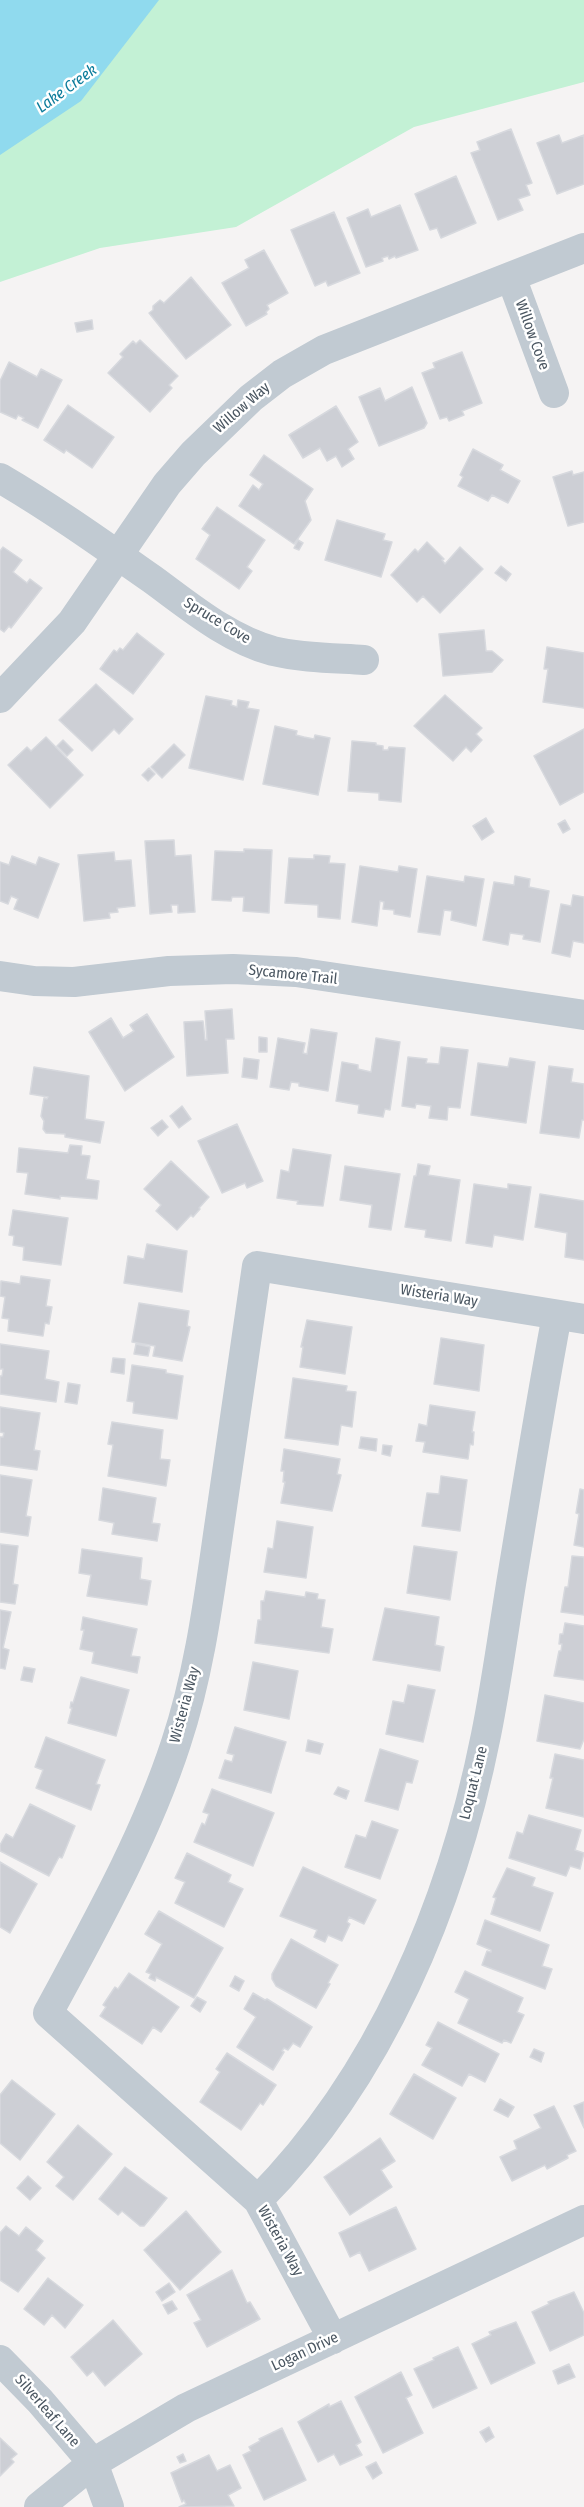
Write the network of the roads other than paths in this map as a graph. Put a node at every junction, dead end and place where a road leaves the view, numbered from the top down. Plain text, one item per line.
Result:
1 (584, 248) edge
2 (511, 277) junction
3 (554, 393) dead end
4 (0, 478) edge
5 (117, 555) junction
6 (364, 660) dead end
7 (0, 698) edge
8 (0, 976) edge
9 (584, 1016) edge
10 (570, 1317) edge
11 (258, 2200) junction
12 (584, 2220) edge
13 (333, 2339) junction
14 (0, 2360) edge
15 (93, 2463) junction
16 (39, 2507) edge
17 (110, 2507) edge

1 - 2 street, Willow Way
2 - 3 street, Willow Cove
2 - 5 street, Willow Way
4 - 5 street, Spruce Cove
5 - 6 street, Spruce Cove
5 - 7 street, Willow Way
8 - 9 street, Sycamore Trail
10 - 11 street, Loquat Lane
10 - 11 street, Wisteria Way
11 - 13 street, Wisteria Way
12 - 13 street, Logan Drive
13 - 15 street, Logan Drive
14 - 15 street, Silverleaf Lane
15 - 16 street, Logan Drive
15 - 17 street, Silverleaf Lane

